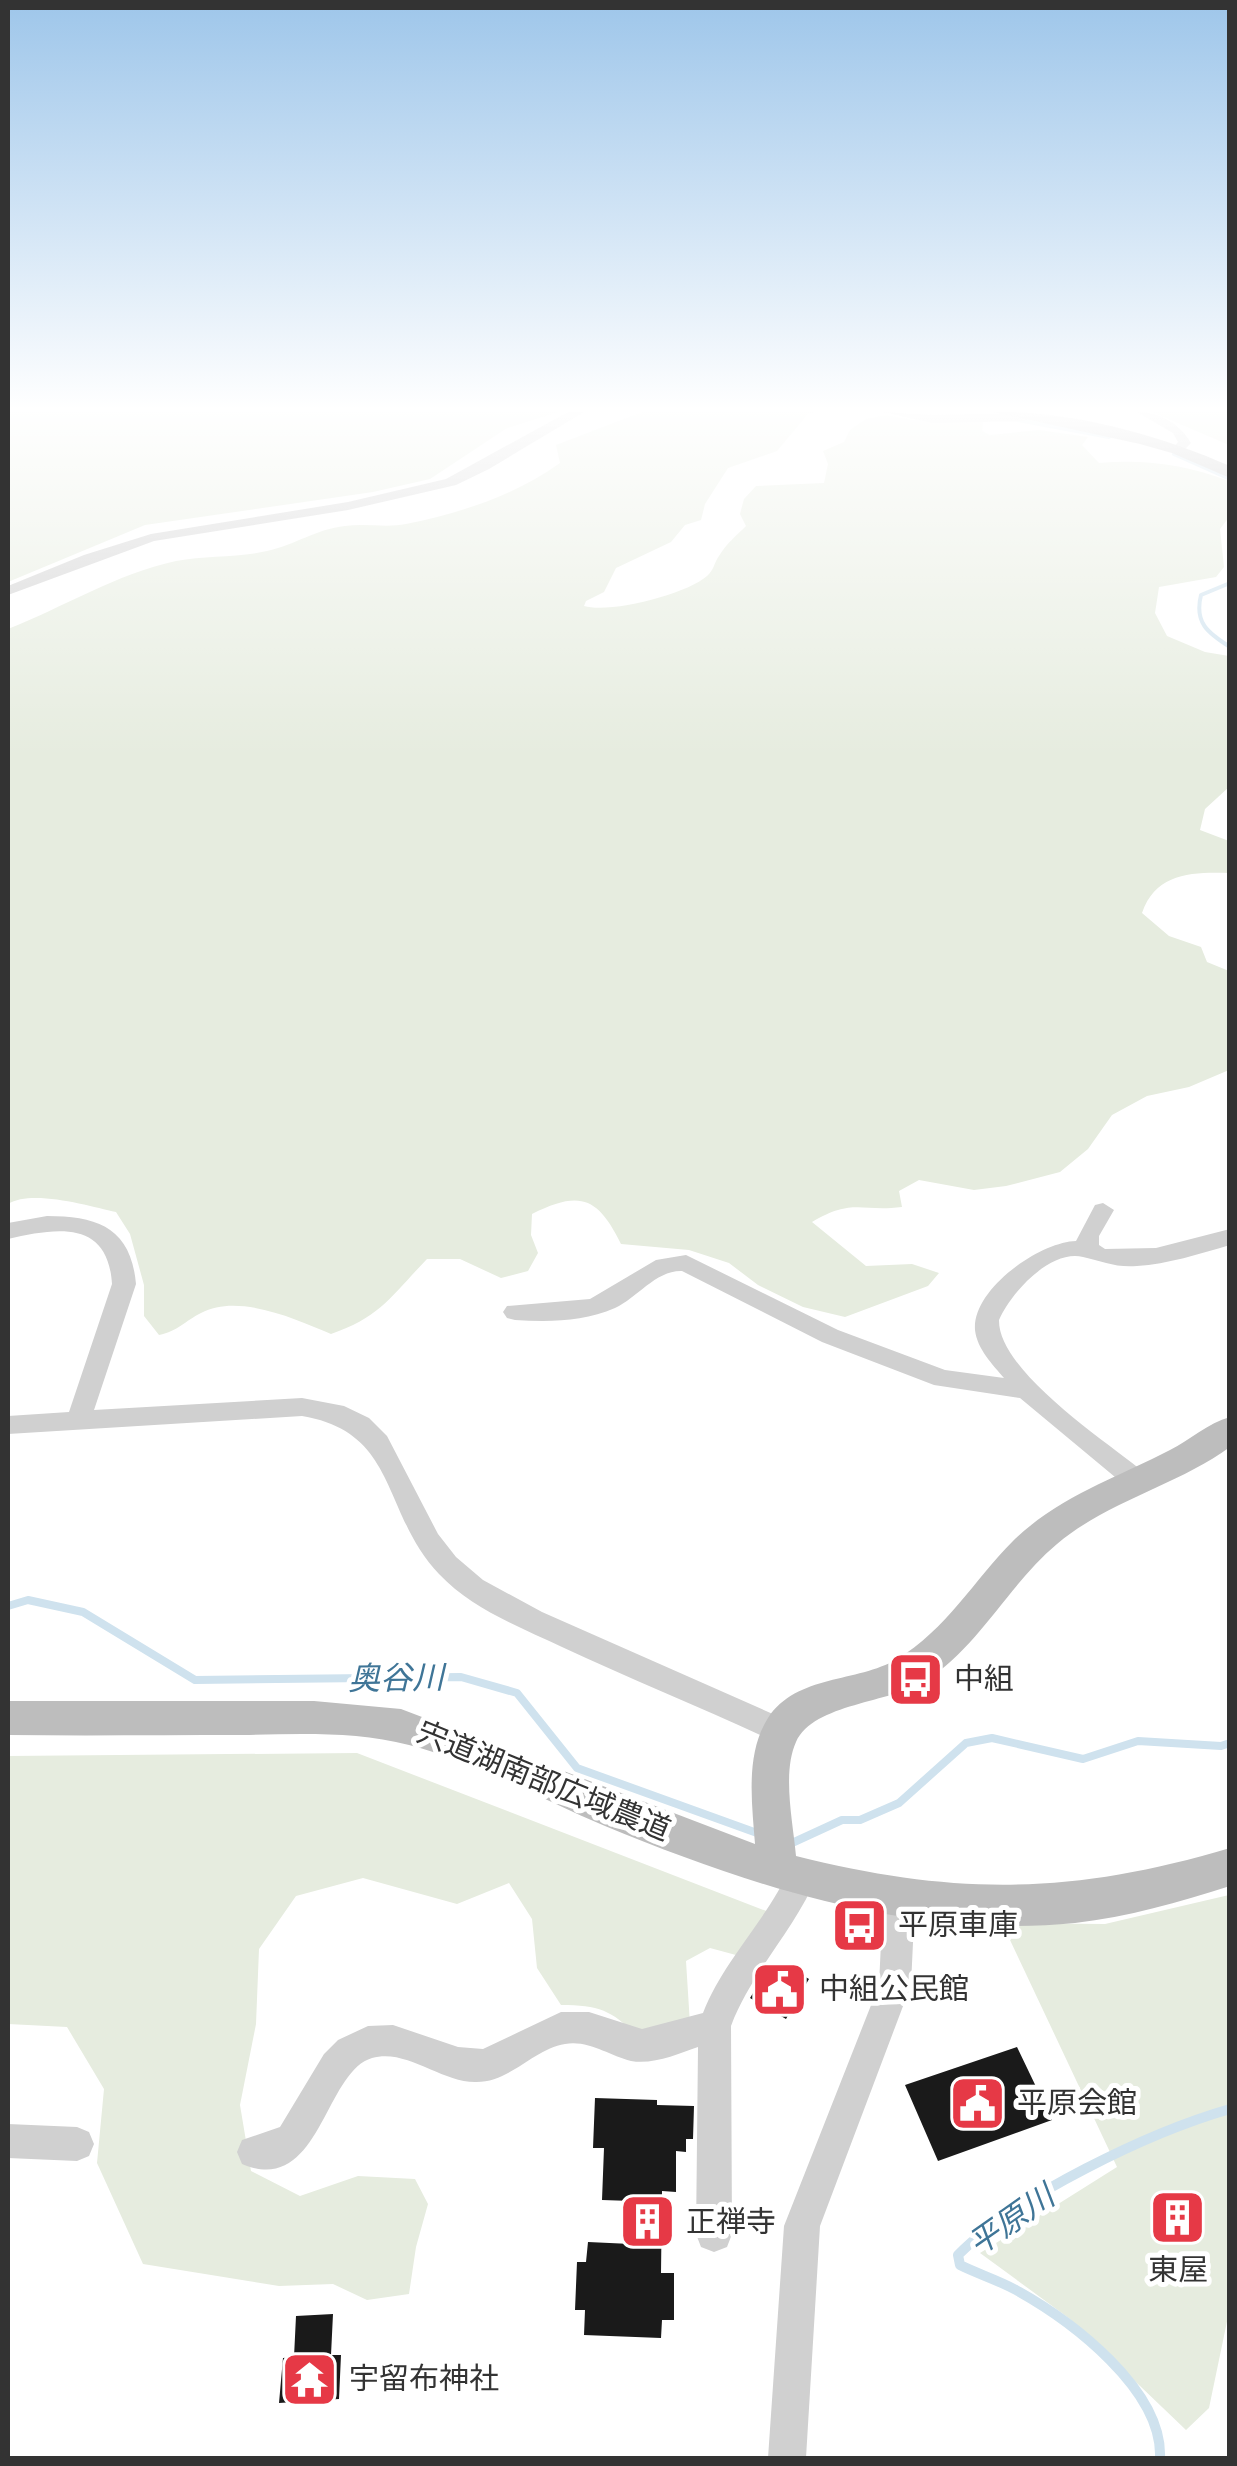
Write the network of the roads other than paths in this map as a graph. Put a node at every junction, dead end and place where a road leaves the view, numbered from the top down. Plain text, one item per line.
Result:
1 (215, 527) edge
2 (8, 591) edge
3 (1103, 1210) dead end
4 (8, 1231) edge
5 (1230, 1237) edge
6 (1086, 1249) junction
7 (515, 1312) dead end
8 (1026, 1390) junction
9 (80, 1421) junction
10 (8, 1424) edge
11 (1228, 1431) edge
12 (1136, 1480) junction
13 (8, 1718) edge
14 (781, 1732) junction
15 (1230, 1867) edge
16 (789, 1872) junction
17 (899, 1900) junction
18 (715, 2026) junction
19 (8, 2141) edge
20 (77, 2144) dead end
21 (254, 2152) dead end
22 (714, 2234) dead end
23 (787, 2458) edge

1 - 2 street
3 - 6 street
4 - 9 street
5 - 6 street
6 - 8 street
7 - 8 street
8 - 12 street
9 - 10 street
9 - 14 street
11 - 12 main road
12 - 14 main road
13 - 16 main road, 宍道湖南部広域農道
14 - 16 main road
15 - 17 main road, 宍道湖南部広域農道
16 - 17 main road, 宍道湖南部広域農道
16 - 18 street
17 - 23 street
18 - 21 street
18 - 22 street
19 - 20 street

